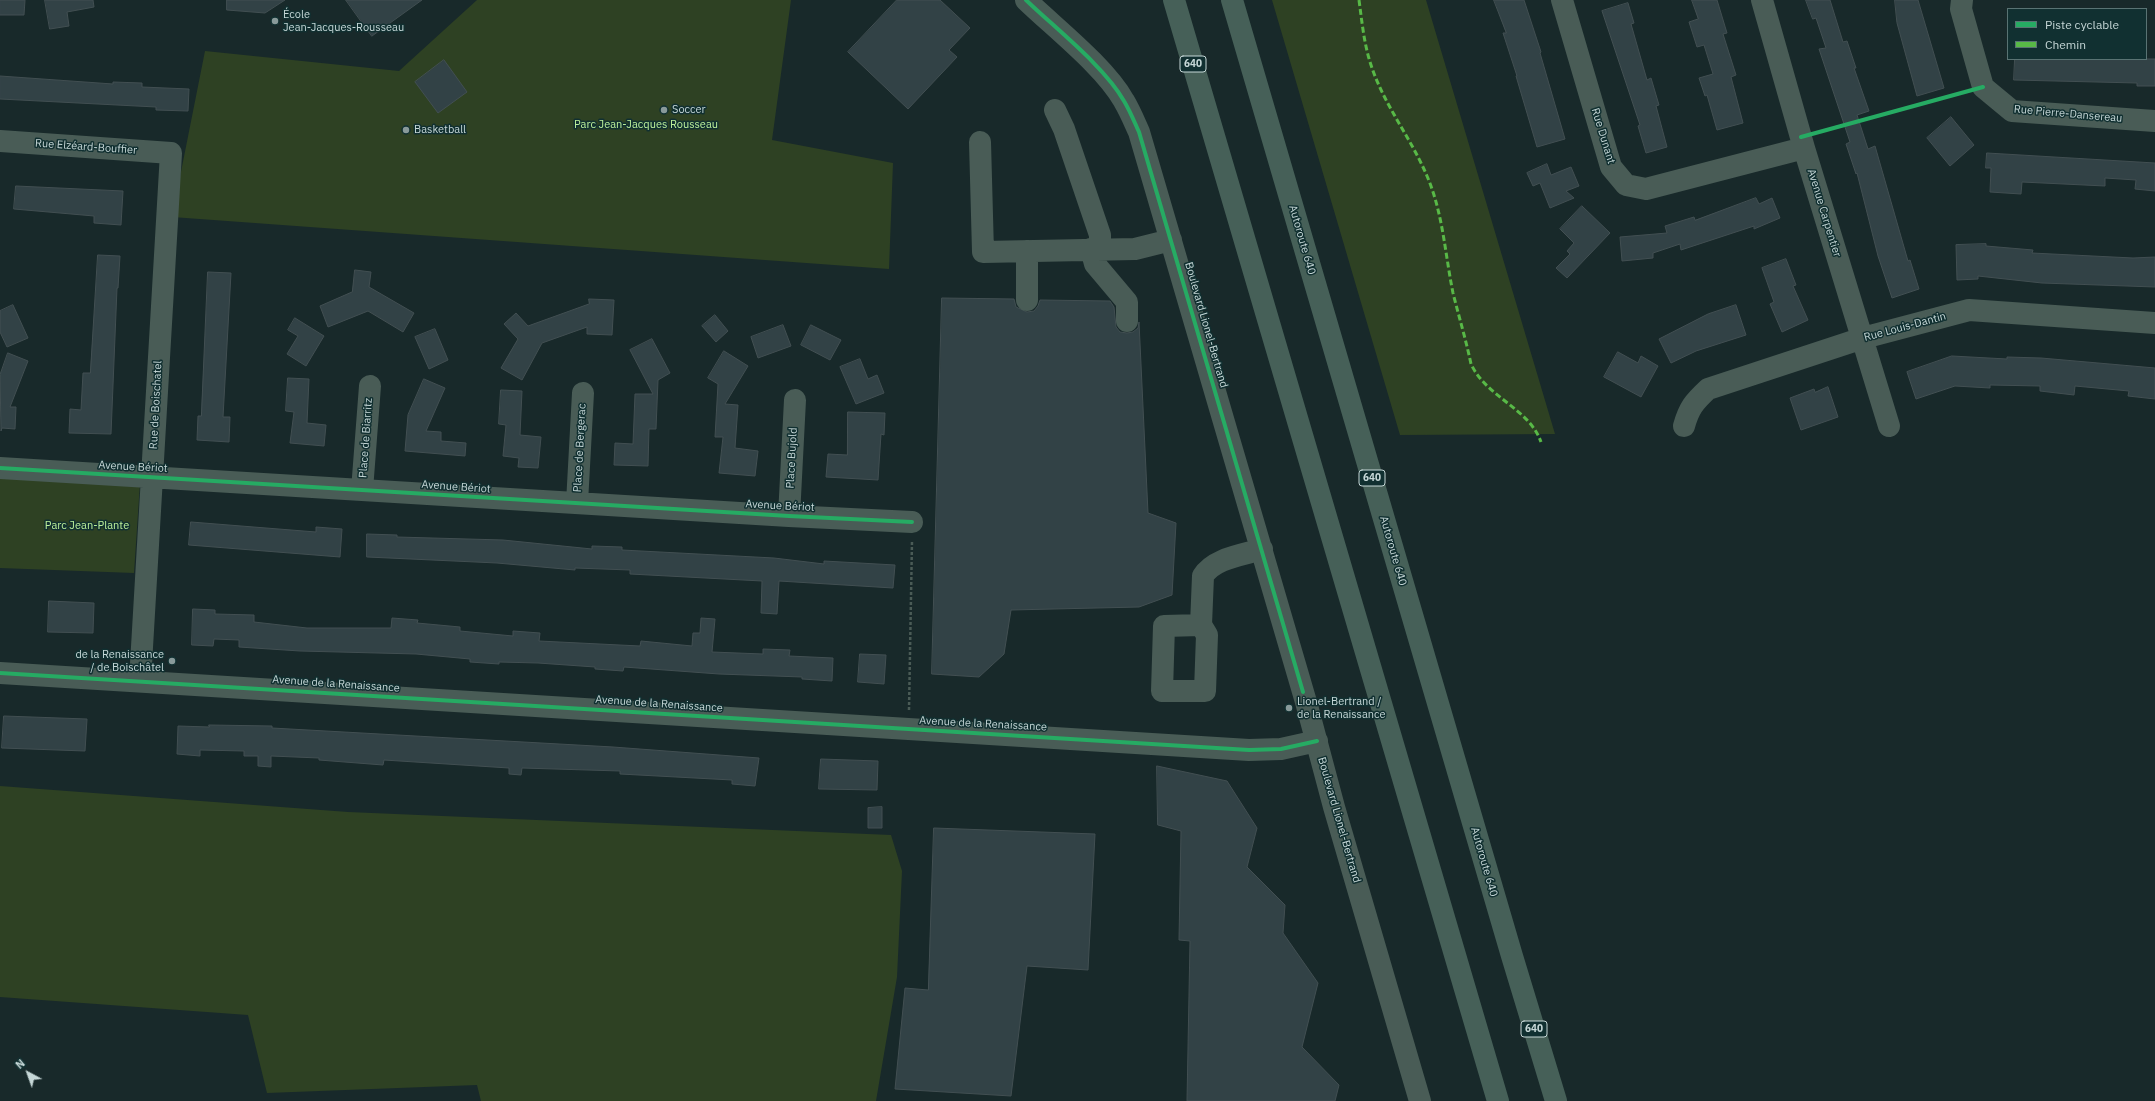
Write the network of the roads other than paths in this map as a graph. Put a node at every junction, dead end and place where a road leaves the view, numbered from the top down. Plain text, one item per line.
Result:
1 (1026, 0) edge
2 (1174, 0) edge
3 (1232, 0) edge
4 (1562, 0) edge
5 (1762, 0) edge
6 (1962, 0) edge
7 (1055, 110) dead end
8 (2155, 121) edge
9 (0, 141) edge
10 (980, 142) dead end
11 (1804, 148) junction
12 (171, 153) joint
13 (1171, 240) junction
14 (1095, 249) junction
15 (1027, 251) junction
16 (1027, 300) dead end
17 (1127, 321) dead end
18 (2155, 323) edge
19 (1863, 338) junction
20 (370, 386) dead end
21 (583, 393) dead end
22 (795, 400) dead end
23 (1684, 426) dead end
24 (1889, 426) dead end
25 (0, 468) edge
26 (152, 477) junction
27 (362, 490) junction
28 (578, 504) junction
29 (789, 516) junction
30 (912, 522) road end
31 (1262, 549) junction
32 (1201, 625) dead end
33 (0, 673) edge
34 (140, 681) junction
35 (1316, 741) junction
36 (1420, 1101) edge
37 (1498, 1101) edge
38 (1556, 1101) edge

1 - 13 street, Boulevard Lionel-Bertrand
2 - 37 highway, 640
3 - 38 highway, Autoroute 640 / 640
4 - 11 street, Rue Dunant
5 - 11 street, Avenue Carpentier
6 - 8 street, Rue Pierre-Dansereau
7 - 14 street
9 - 12 street, Rue Elzéard-Bouffier
10 - 15 street
11 - 19 street, Avenue Carpentier
12 - 26 street, Rue de Boischatel
13 - 14 street
13 - 31 street, Boulevard Lionel-Bertrand
14 - 15 street
14 - 17 street
15 - 16 street
18 - 19 street, Rue Louis-Dantin
19 - 23 street, Rue Louis-Dantin
19 - 24 street, Avenue Carpentier
20 - 27 street, Place de Biarritz
21 - 28 street, Place de Bergerac
22 - 29 street, Place Bujold
25 - 26 street, Avenue Bériot
26 - 27 street, Avenue Bériot
26 - 34 street, Rue de Boischatel
27 - 28 street, Avenue Bériot
28 - 29 street, Avenue Bériot
29 - 30 street, Avenue Bériot
31 - 32 street
31 - 35 street, Boulevard Lionel-Bertrand
33 - 34 street, Avenue de la Renaissance
34 - 35 street, Avenue de la Renaissance
35 - 36 street, Boulevard Lionel-Bertrand

